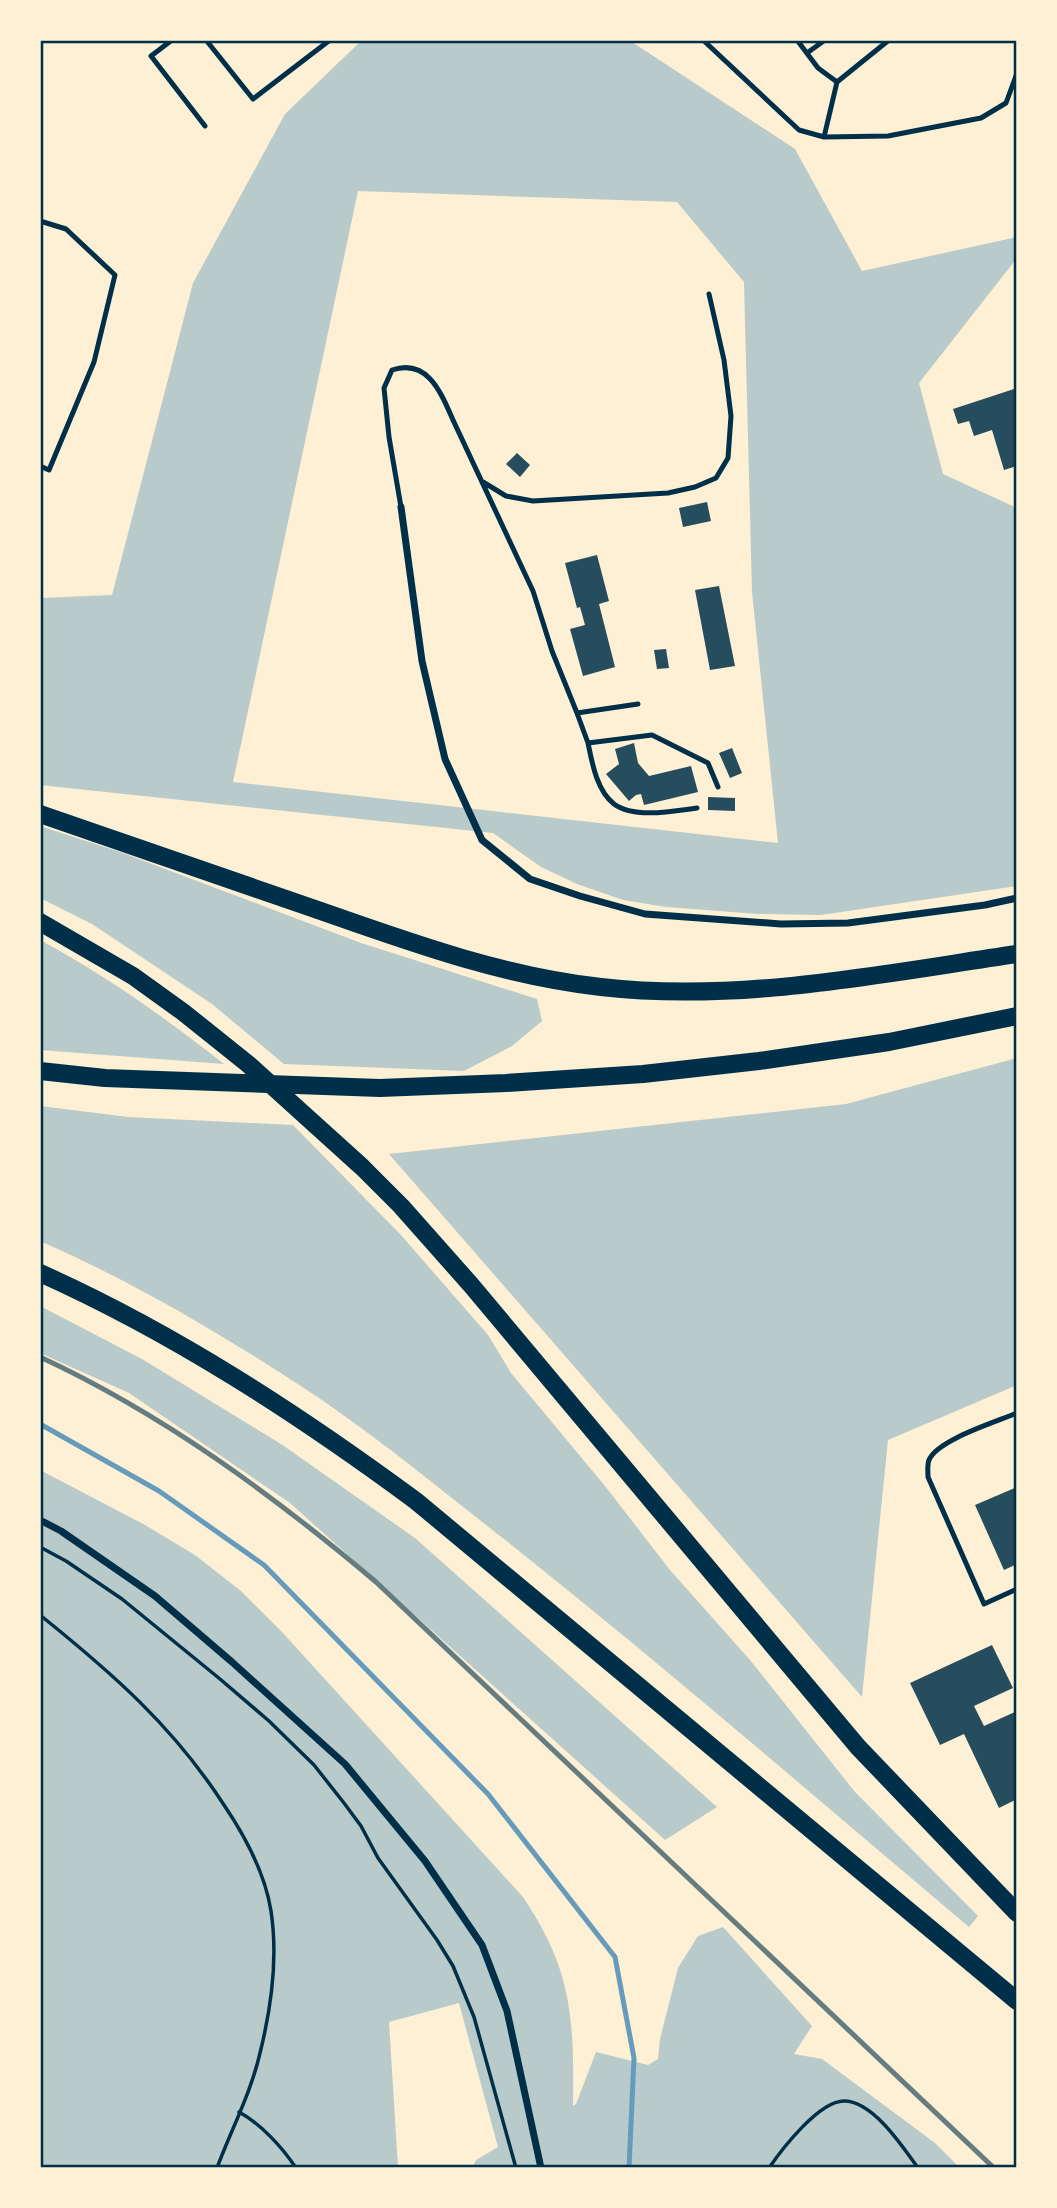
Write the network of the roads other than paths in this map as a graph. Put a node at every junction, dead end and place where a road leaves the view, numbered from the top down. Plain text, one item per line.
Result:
1 (172, 40) edge
2 (206, 40) edge
3 (330, 40) edge
4 (704, 40) edge
5 (797, 40) edge
6 (825, 40) edge
7 (889, 40) edge
8 (807, 53) junction
9 (1017, 73) edge
10 (837, 82) junction
11 (205, 126) dead end
12 (824, 137) junction
13 (40, 221) edge
14 (709, 294) dead end
15 (40, 466) edge
16 (483, 482) junction
17 (401, 507) joint
18 (638, 704) dead end
19 (577, 713) junction
20 (588, 743) junction
21 (718, 787) dead end
22 (697, 808) dead end
23 (40, 814) edge
24 (1017, 898) edge
25 (40, 922) edge
26 (1017, 954) edge
27 (1017, 1016) edge
28 (40, 1071) edge
29 (40, 1273) edge
30 (1017, 1413) edge
31 (40, 1520) edge
32 (1017, 1589) edge
33 (1017, 1913) edge
34 (1017, 2001) edge
35 (541, 2168) edge

1 - 11 lane
2 - 3 lane
4 - 12 lane
5 - 8 lane
6 - 8 lane
7 - 10 lane
8 - 10 lane
9 - 12 lane
10 - 12 lane
13 - 15 lane
14 - 16 lane
16 - 17 lane
16 - 19 lane
17 - 24 street
18 - 19 lane
19 - 20 lane
20 - 21 lane
20 - 22 lane
23 - 26 highway
25 - 33 highway
27 - 28 highway
29 - 34 highway
30 - 32 lane
31 - 35 street

